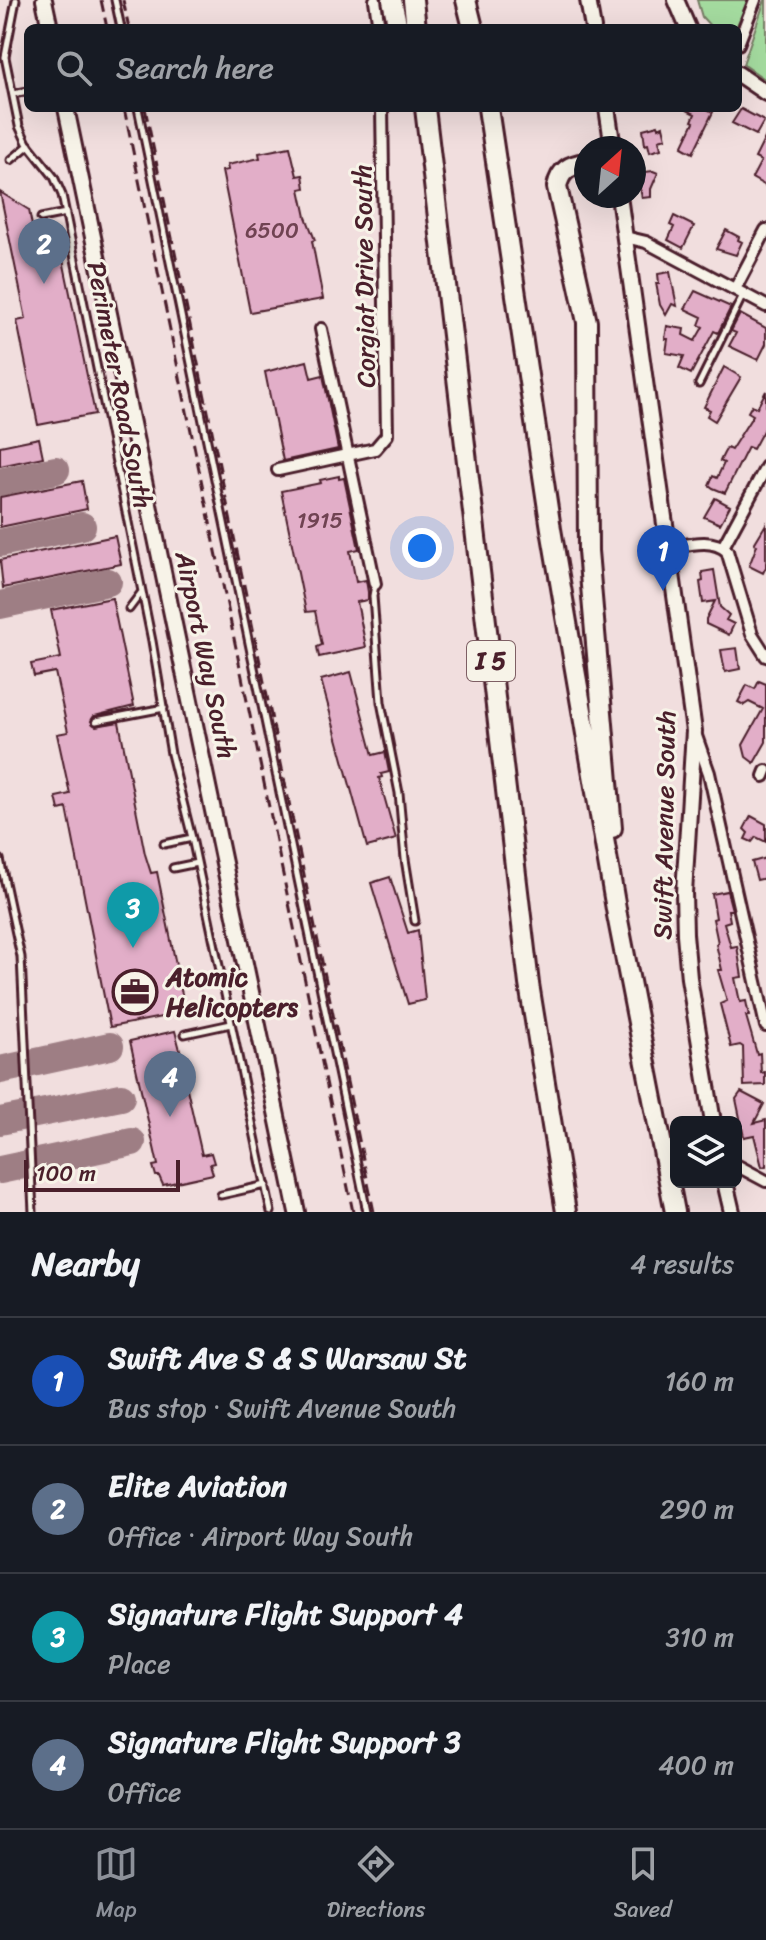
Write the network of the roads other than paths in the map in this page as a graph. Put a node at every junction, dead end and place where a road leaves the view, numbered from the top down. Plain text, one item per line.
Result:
1 (16, 0) edge
2 (44, 0) edge
3 (115, 0) edge
4 (375, 0) edge
5 (392, 0) edge
6 (413, 0) edge
7 (466, 0) edge
8 (588, 0) edge
9 (676, 0) edge
10 (755, 0) edge
11 (49, 24) edge
12 (120, 24) edge
13 (378, 24) edge
14 (397, 24) edge
15 (416, 24) edge
16 (472, 24) edge
17 (592, 24) edge
18 (686, 24) edge
19 (742, 34) edge
20 (742, 77) edge
21 (24, 92) edge
22 (766, 93) edge
23 (13, 94) junction
24 (67, 112) edge
25 (139, 112) edge
26 (382, 112) edge
27 (423, 112) edge
28 (489, 112) edge
29 (608, 112) edge
30 (611, 136) edge
31 (29, 145) junction
32 (11, 160) dead end
33 (574, 167) edge
34 (621, 208) edge
35 (66, 213) junction
36 (41, 218) dead end
37 (766, 230) edge
38 (625, 237) junction
39 (739, 292) junction
40 (766, 306) edge
41 (321, 329) dead end
42 (699, 384) dead end
43 (348, 455) junction
44 (766, 467) edge
45 (278, 470) dead end
46 (723, 547) junction
47 (668, 548) junction
48 (375, 584) joint
49 (142, 592) junction
50 (129, 609) dead end
51 (766, 656) edge
52 (164, 708) junction
53 (96, 721) dead end
54 (694, 731) junction
55 (192, 838) junction
56 (164, 844) dead end
57 (0, 859) edge
58 (197, 863) junction
59 (173, 868) dead end
60 (617, 915) junction
61 (415, 921) dead end
62 (231, 1024) junction
63 (766, 1026) edge
64 (185, 1034) dead end
65 (712, 1116) edge
66 (742, 1168) edge
67 (766, 1181) edge
68 (266, 1185) junction
69 (726, 1188) edge
70 (221, 1195) dead end
71 (33, 1212) edge
72 (271, 1212) edge
73 (297, 1212) edge
74 (367, 1212) edge
75 (566, 1212) edge
76 (675, 1212) edge
77 (732, 1212) edge

1 - 23 lane, Perimeter Road South
2 - 11 main road
3 - 12 lane
4 - 13 street
5 - 14 highway
6 - 15 highway
7 - 16 highway
8 - 17 main road
9 - 18 main road
10 - 19 street
20 - 22 main road
21 - 23 lane
23 - 31 lane, Perimeter Road South
24 - 73 main road, Airport Way South
25 - 74 lane
26 - 43 street, Corgiat Drive South
27 - 75 highway, I 5
28 - 60 highway
29 - 30 main road
31 - 32 lane
31 - 35 lane, Perimeter Road South
33 - 60 highway
34 - 38 main road, Swift Avenue South
35 - 36 lane
35 - 49 lane, Perimeter Road South
37 - 39 street
38 - 39 street
38 - 47 main road, Swift Avenue South
39 - 40 street
39 - 42 lane
41 - 43 street
43 - 45 street
43 - 48 street
44 - 46 street
46 - 47 street
46 - 51 street
47 - 54 main road, Swift Avenue South
48 - 61 lane
49 - 50 lane
49 - 52 lane, Perimeter Road South
52 - 53 lane
52 - 55 lane, Perimeter Road South
54 - 63 street
54 - 65 main road, Swift Avenue South
55 - 56 lane
55 - 58 lane, Perimeter Road South
57 - 71 lane
58 - 59 lane
58 - 62 lane, Perimeter Road South
60 - 76 highway
62 - 64 lane
62 - 68 lane, Perimeter Road South
66 - 67 street
68 - 70 lane
68 - 72 lane, Perimeter Road South
69 - 77 main road

